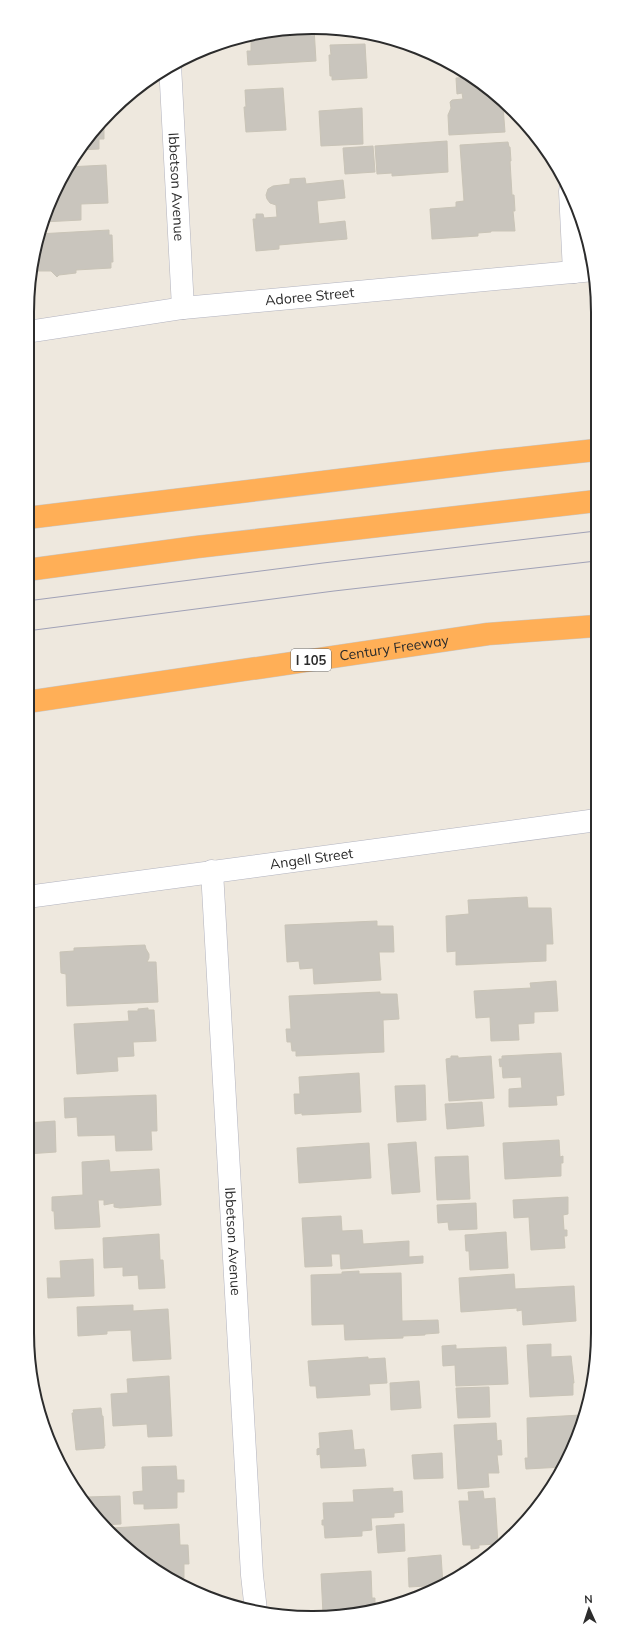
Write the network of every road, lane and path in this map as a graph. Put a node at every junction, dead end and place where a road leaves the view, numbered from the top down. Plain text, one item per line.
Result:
1 (170, 73) edge
2 (575, 221) edge
3 (584, 271) edge
4 (183, 308) junction
5 (34, 331) edge
6 (591, 451) edge
7 (591, 502) edge
8 (34, 517) edge
9 (34, 569) edge
10 (591, 626) edge
11 (34, 701) edge
12 (591, 821) edge
13 (212, 872) junction
14 (34, 896) edge
15 (256, 1605) edge

1 - 4 street, Ibbetson Avenue
2 - 3 street
3 - 4 street, Adoree Street
4 - 5 street, Adoree Street
6 - 8 highway
7 - 9 highway
10 - 11 highway, Century Freeway / I 105
12 - 13 street, Angell Street
13 - 14 street, Angell Street
13 - 15 street, Ibbetson Avenue

